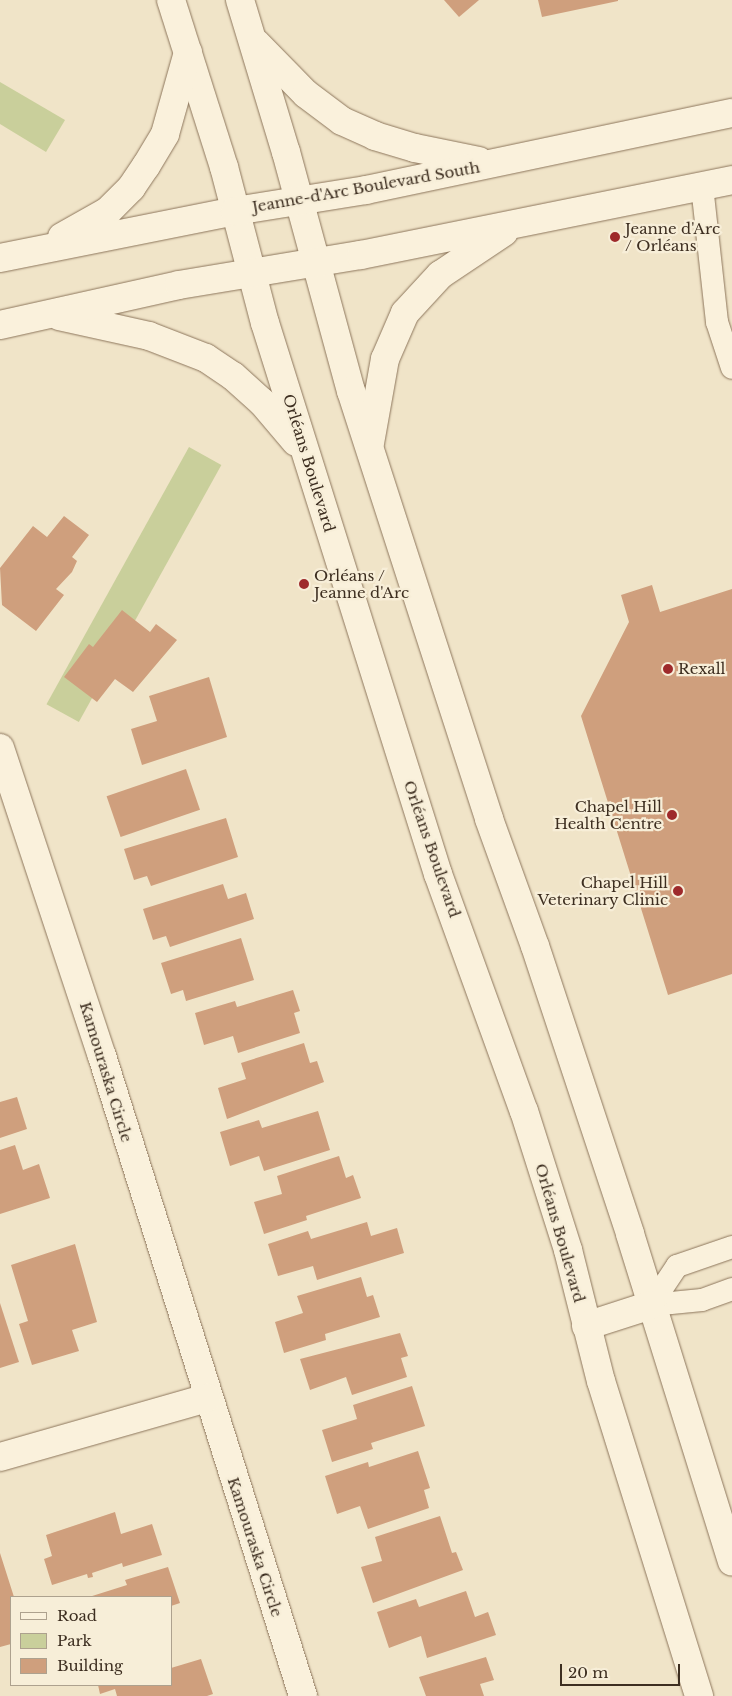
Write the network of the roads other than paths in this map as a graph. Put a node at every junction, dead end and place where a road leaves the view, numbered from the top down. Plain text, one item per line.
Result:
1 (171, 0) edge
2 (240, 0) edge
3 (253, 40) junction
4 (188, 51) junction
5 (732, 113) edge
6 (496, 163) junction
7 (732, 180) edge
8 (702, 186) junction
9 (299, 200) junction
10 (235, 211) junction
11 (525, 222) junction
12 (28, 253) junction
13 (0, 258) edge
14 (314, 262) junction
15 (250, 272) junction
16 (45, 314) junction
17 (0, 324) edge
18 (732, 368) edge
19 (370, 447) junction
20 (305, 453) junction
21 (0, 748) edge
22 (732, 1247) edge
23 (732, 1289) edge
24 (651, 1305) junction
25 (586, 1326) junction
26 (207, 1398) junction
27 (0, 1457) edge
28 (732, 1562) edge
29 (303, 1696) edge
30 (699, 1696) edge

1 - 4 main road, Orléans Boulevard
2 - 3 main road
3 - 6 main road
3 - 9 main road
4 - 10 main road, Orléans Boulevard
4 - 12 main road
5 - 6 main road, Jeanne-d'Arc Boulevard South
6 - 9 main road, Jeanne-d'Arc Boulevard South
7 - 8 main road
8 - 11 main road
8 - 18 lane
9 - 10 main road, Jeanne-d'Arc Boulevard South
9 - 14 main road
10 - 12 main road, Jeanne-d'Arc Boulevard South
10 - 15 main road, Orléans Boulevard
11 - 14 main road
11 - 19 main road
12 - 13 main road, Jeanne-d'Arc Boulevard South
14 - 15 main road
14 - 19 main road
15 - 16 main road
15 - 20 main road, Orléans Boulevard
16 - 17 main road
16 - 20 main road
19 - 24 main road
20 - 25 main road, Orléans Boulevard
21 - 26 main road, Kamouraska Circle
22 - 24 lane
23 - 24 lane
24 - 25 main road
24 - 28 main road
25 - 30 main road, Orléans Boulevard
26 - 27 main road
26 - 29 main road, Kamouraska Circle

